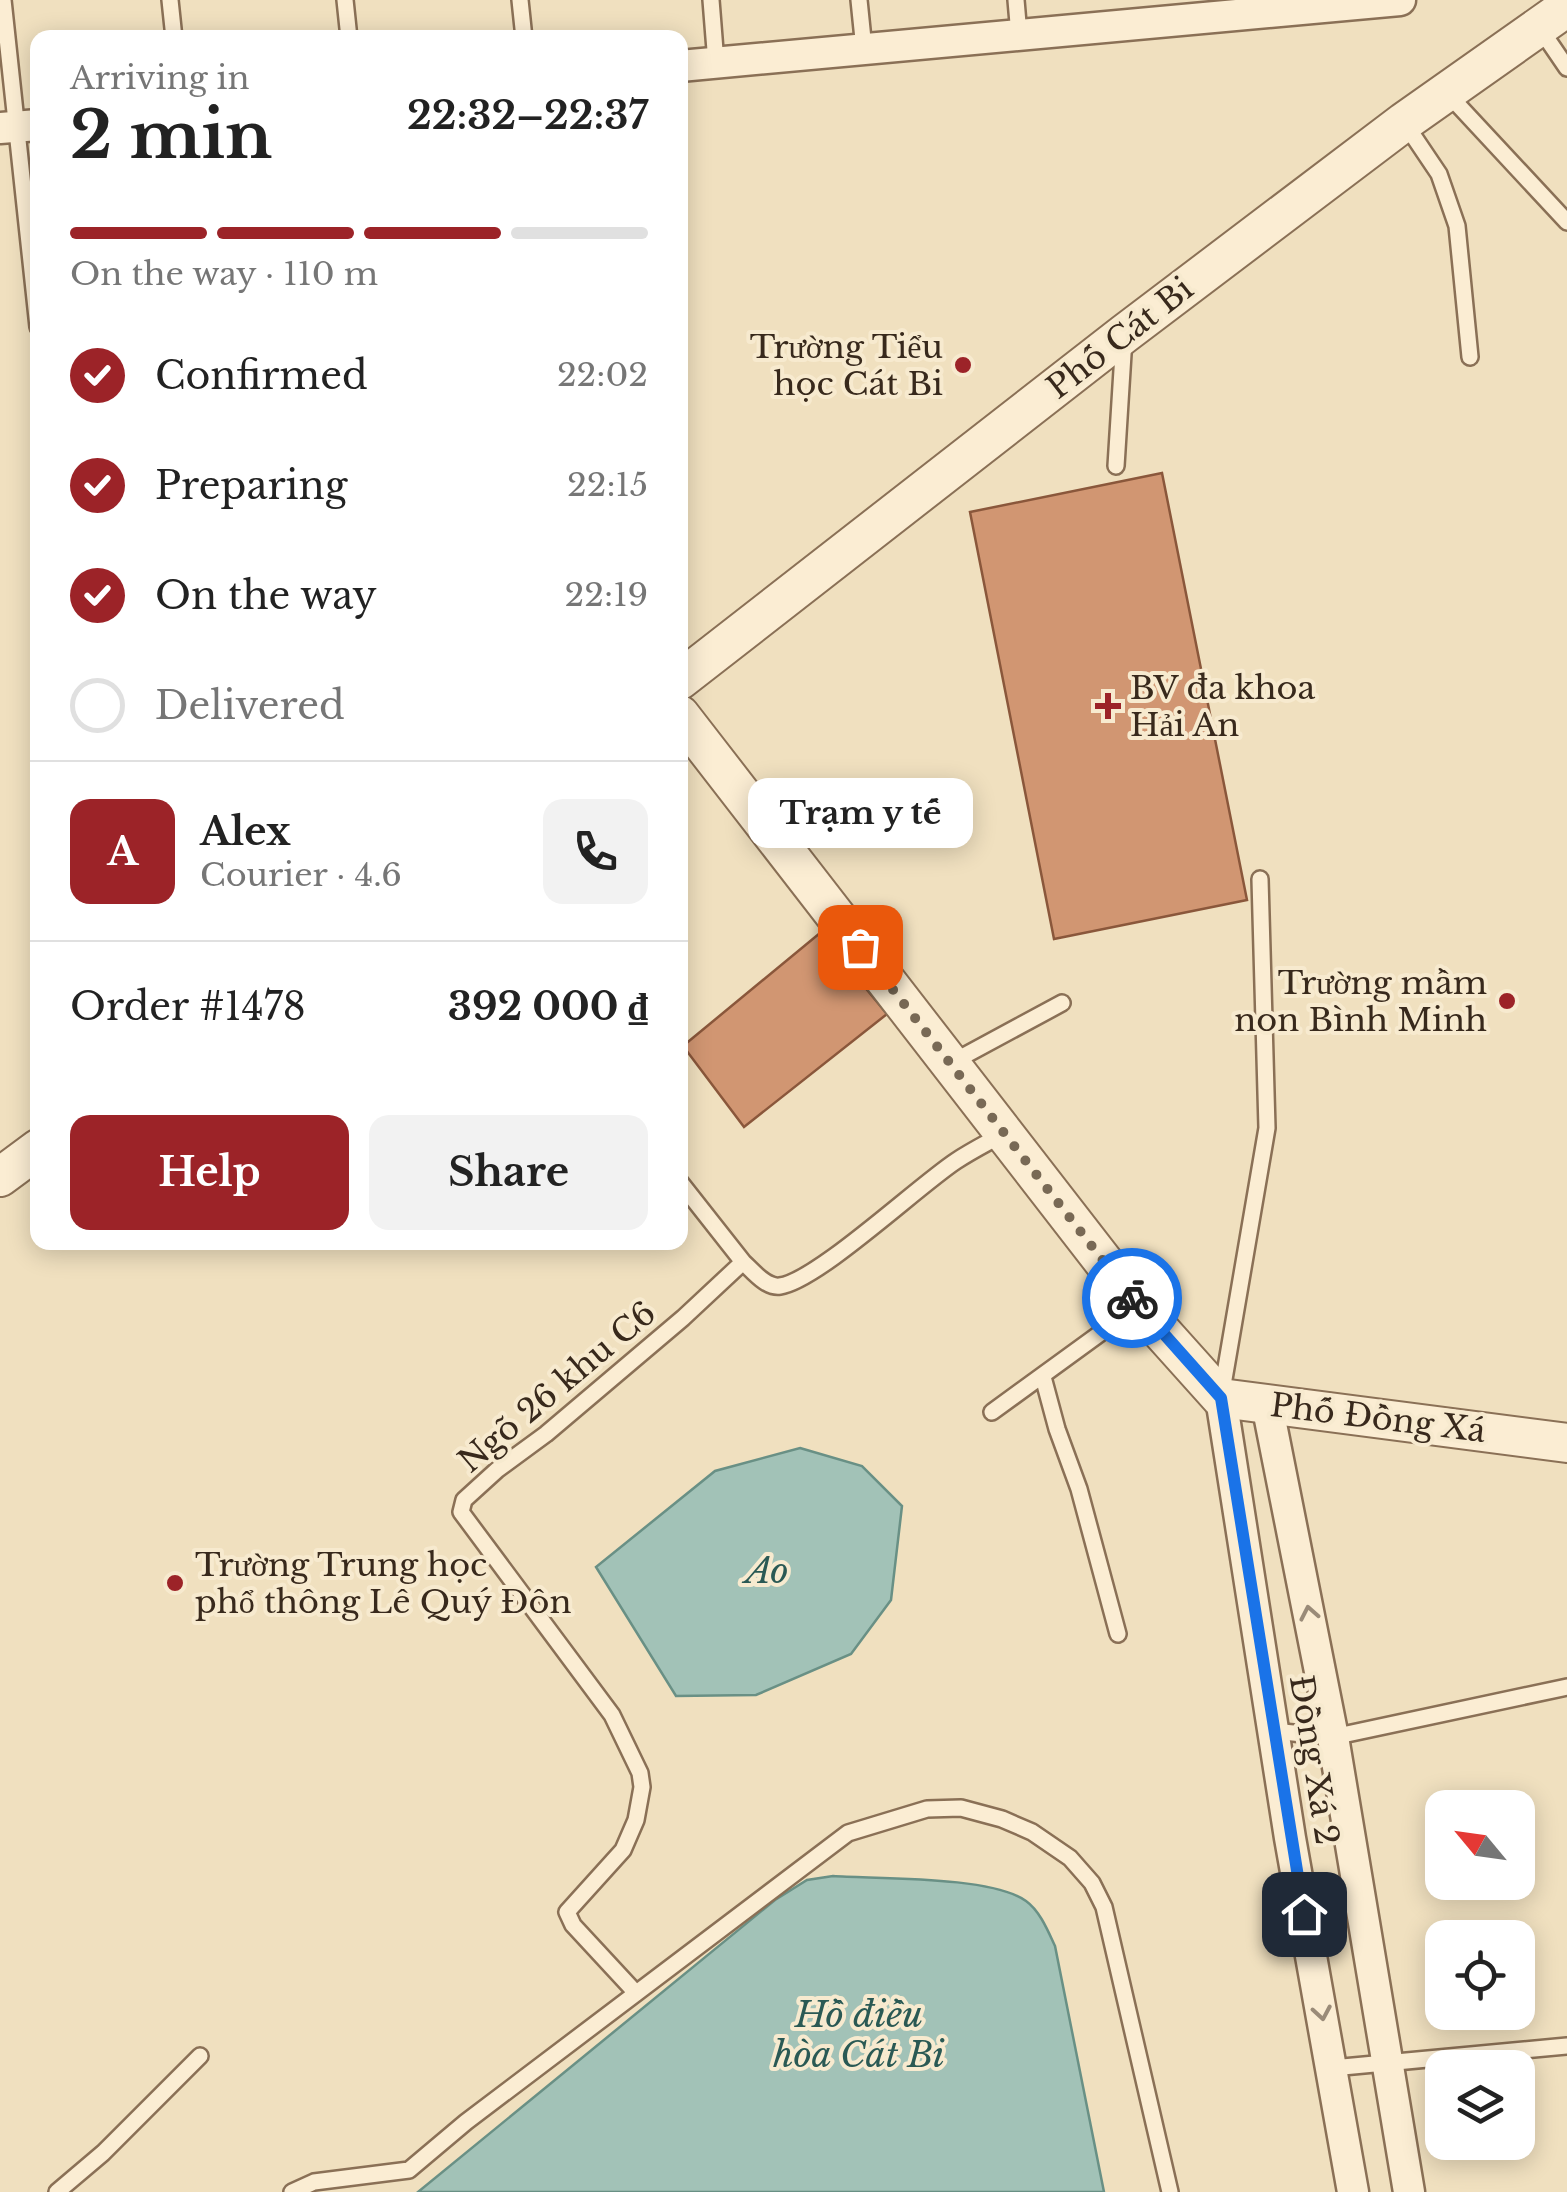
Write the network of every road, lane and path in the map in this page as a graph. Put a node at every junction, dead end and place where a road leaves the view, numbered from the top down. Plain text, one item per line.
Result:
1 (3, 0) edge
2 (170, 0) edge
3 (344, 0) edge
4 (520, 0) edge
5 (711, 0) edge
6 (859, 0) edge
7 (1016, 0) edge
8 (1400, 0) edge
9 (1191, 10) edge
10 (1553, 17) edge
11 (173, 30) edge
12 (348, 30) edge
13 (523, 30) edge
14 (1019, 35) junction
15 (864, 49) junction
16 (716, 63) junction
17 (688, 65) edge
18 (1567, 68) edge
19 (1447, 92) junction
20 (1404, 122) junction
21 (19, 127) edge
22 (1567, 222) edge
23 (30, 243) edge
24 (1124, 334) junction
25 (1470, 357) dead end
26 (1116, 466) dead end
27 (688, 674) edge
28 (688, 725) edge
29 (1260, 879) dead end
30 (1062, 1004) dead end
31 (949, 1064) junction
32 (1002, 1134) junction
33 (30, 1154) edge
34 (0, 1176) edge
35 (688, 1192) edge
36 (743, 1262) junction
37 (1134, 1301) junction
38 (1043, 1377) junction
39 (1221, 1398) junction
40 (1267, 1404) junction
41 (992, 1412) dead end
42 (1567, 1442) edge
43 (1118, 1634) dead end
44 (1567, 1687) edge
45 (1273, 1731) junction
46 (1334, 1737) junction
47 (636, 1993) junction
48 (1567, 2046) edge
49 (200, 2056) dead end
50 (1388, 2062) junction
51 (1332, 2068) junction
52 (57, 2192) edge
53 (292, 2192) edge
54 (1170, 2192) edge
55 (1353, 2192) edge
56 (1408, 2192) edge

1 - 21 lane
2 - 11 lane
3 - 12 lane
4 - 13 lane
5 - 16 lane
6 - 15 lane
7 - 14 lane
8 - 9 street
9 - 14 street
10 - 18 lane
10 - 19 street, Phố Cát Bi
14 - 15 street
15 - 16 street
16 - 17 street
19 - 20 street, Phố Cát Bi
19 - 22 lane
20 - 24 street, Phố Cát Bi
20 - 25 lane
21 - 23 lane
24 - 26 lane
24 - 27 street, Phố Cát Bi
28 - 31 street
29 - 39 lane
30 - 31 lane
31 - 32 street
32 - 36 lane
32 - 37 street
33 - 34 street
35 - 36 lane
36 - 47 lane, Ngõ 26 khu C6
37 - 38 lane
37 - 39 street
38 - 41 lane
38 - 43 lane
39 - 40 street, Phố Đồng Xá
39 - 45 street, Đồng Xá 2
40 - 42 street, Phố Đồng Xá
46 -> 40 street, Đồng Xá 2
44 - 46 lane
45 - 46 lane
45 -> 51 street, Đồng Xá 2
46 - 50 street, Đồng Xá 2
47 - 53 lane
47 - 54 lane
48 - 50 lane
49 - 52 lane
50 - 51 lane
50 - 56 street, Đồng Xá 2
51 - 55 street, Đồng Xá 2

